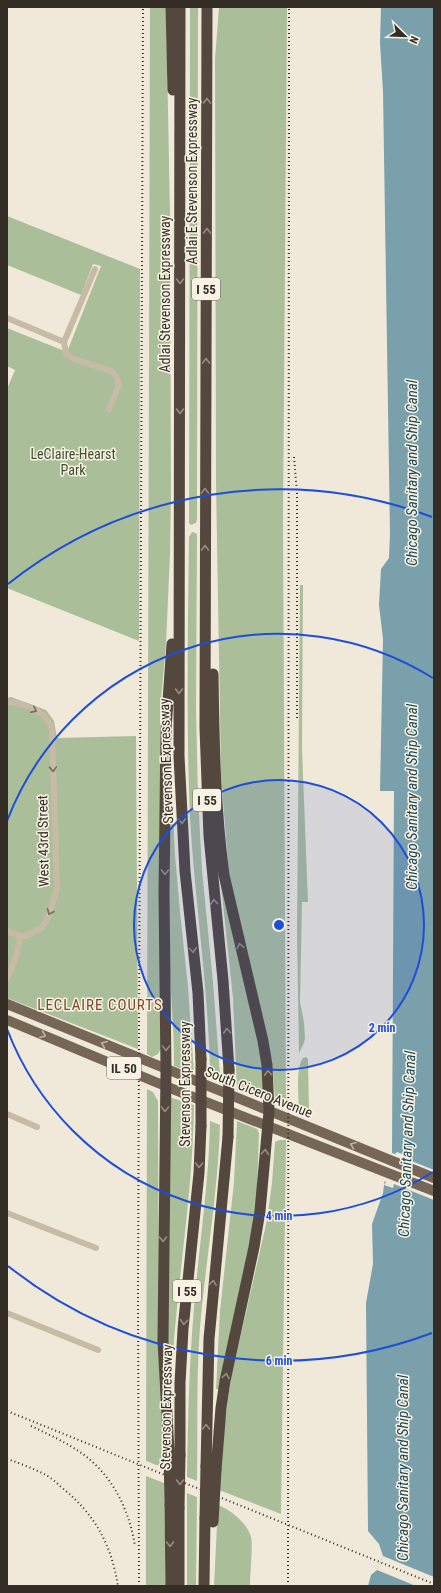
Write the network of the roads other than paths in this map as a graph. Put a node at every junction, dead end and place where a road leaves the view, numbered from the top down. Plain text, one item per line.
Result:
1 (171, 7) edge
2 (180, 7) edge
3 (207, 7) edge
4 (212, 7) edge
5 (207, 48) junction
6 (180, 186) junction
7 (95, 269) dead end
8 (7, 318) edge
9 (64, 342) junction
10 (109, 409) dead end
11 (205, 574) junction
12 (178, 582) junction
13 (7, 702) edge
14 (7, 931) edge
15 (21, 936) junction
16 (7, 979) edge
17 (7, 1004) edge
18 (7, 1020) edge
19 (166, 1070) junction
20 (165, 1086) junction
21 (269, 1112) junction
22 (7, 1114) edge
23 (268, 1126) junction
24 (38, 1127) dead end
25 (434, 1178) edge
26 (434, 1191) edge
27 (7, 1213) edge
28 (96, 1248) dead end
29 (7, 1313) edge
30 (98, 1350) dead end
31 (175, 1507) junction
32 (209, 1520) junction
33 (170, 1586) edge
34 (179, 1586) edge
35 (204, 1586) edge

1 - 6 highway
2 - 6 highway, Adlai Stevenson Expressway / I 55
3 - 5 highway, I 55
4 - 5 highway
11 -> 5 highway, Adlai E Stevenson Expressway / I 55
6 -> 12 highway, Adlai Stevenson Expressway / I 55
7 - 9 street
8 - 9 street
9 - 10 street
21 -> 11 highway
32 -> 11 highway, I 55, bridge
12 -> 19 highway
12 -> 31 highway, Stevenson Expressway / I 55, bridge
13 -> 15 street, West 43rd Street
14 - 15 street
15 - 16 street
19 -> 17 main road, South Cicero Avenue / IL 50
18 -> 20 main road, South Cicero Avenue / IL 50
19 - 20 highway
19 - 21 main road, South Cicero Avenue / IL 50
20 - 23 main road, South Cicero Avenue / IL 50
20 -> 31 highway, bridge
21 - 23 highway
25 -> 21 main road, South Cicero Avenue / IL 50
22 - 24 street
23 - 26 main road, South Cicero Avenue / IL 50
32 -> 23 highway, bridge
27 - 28 street
29 - 30 street
31 -> 33 highway
31 - 34 highway, Stevenson Expressway / I 55
32 - 35 highway, I 55

